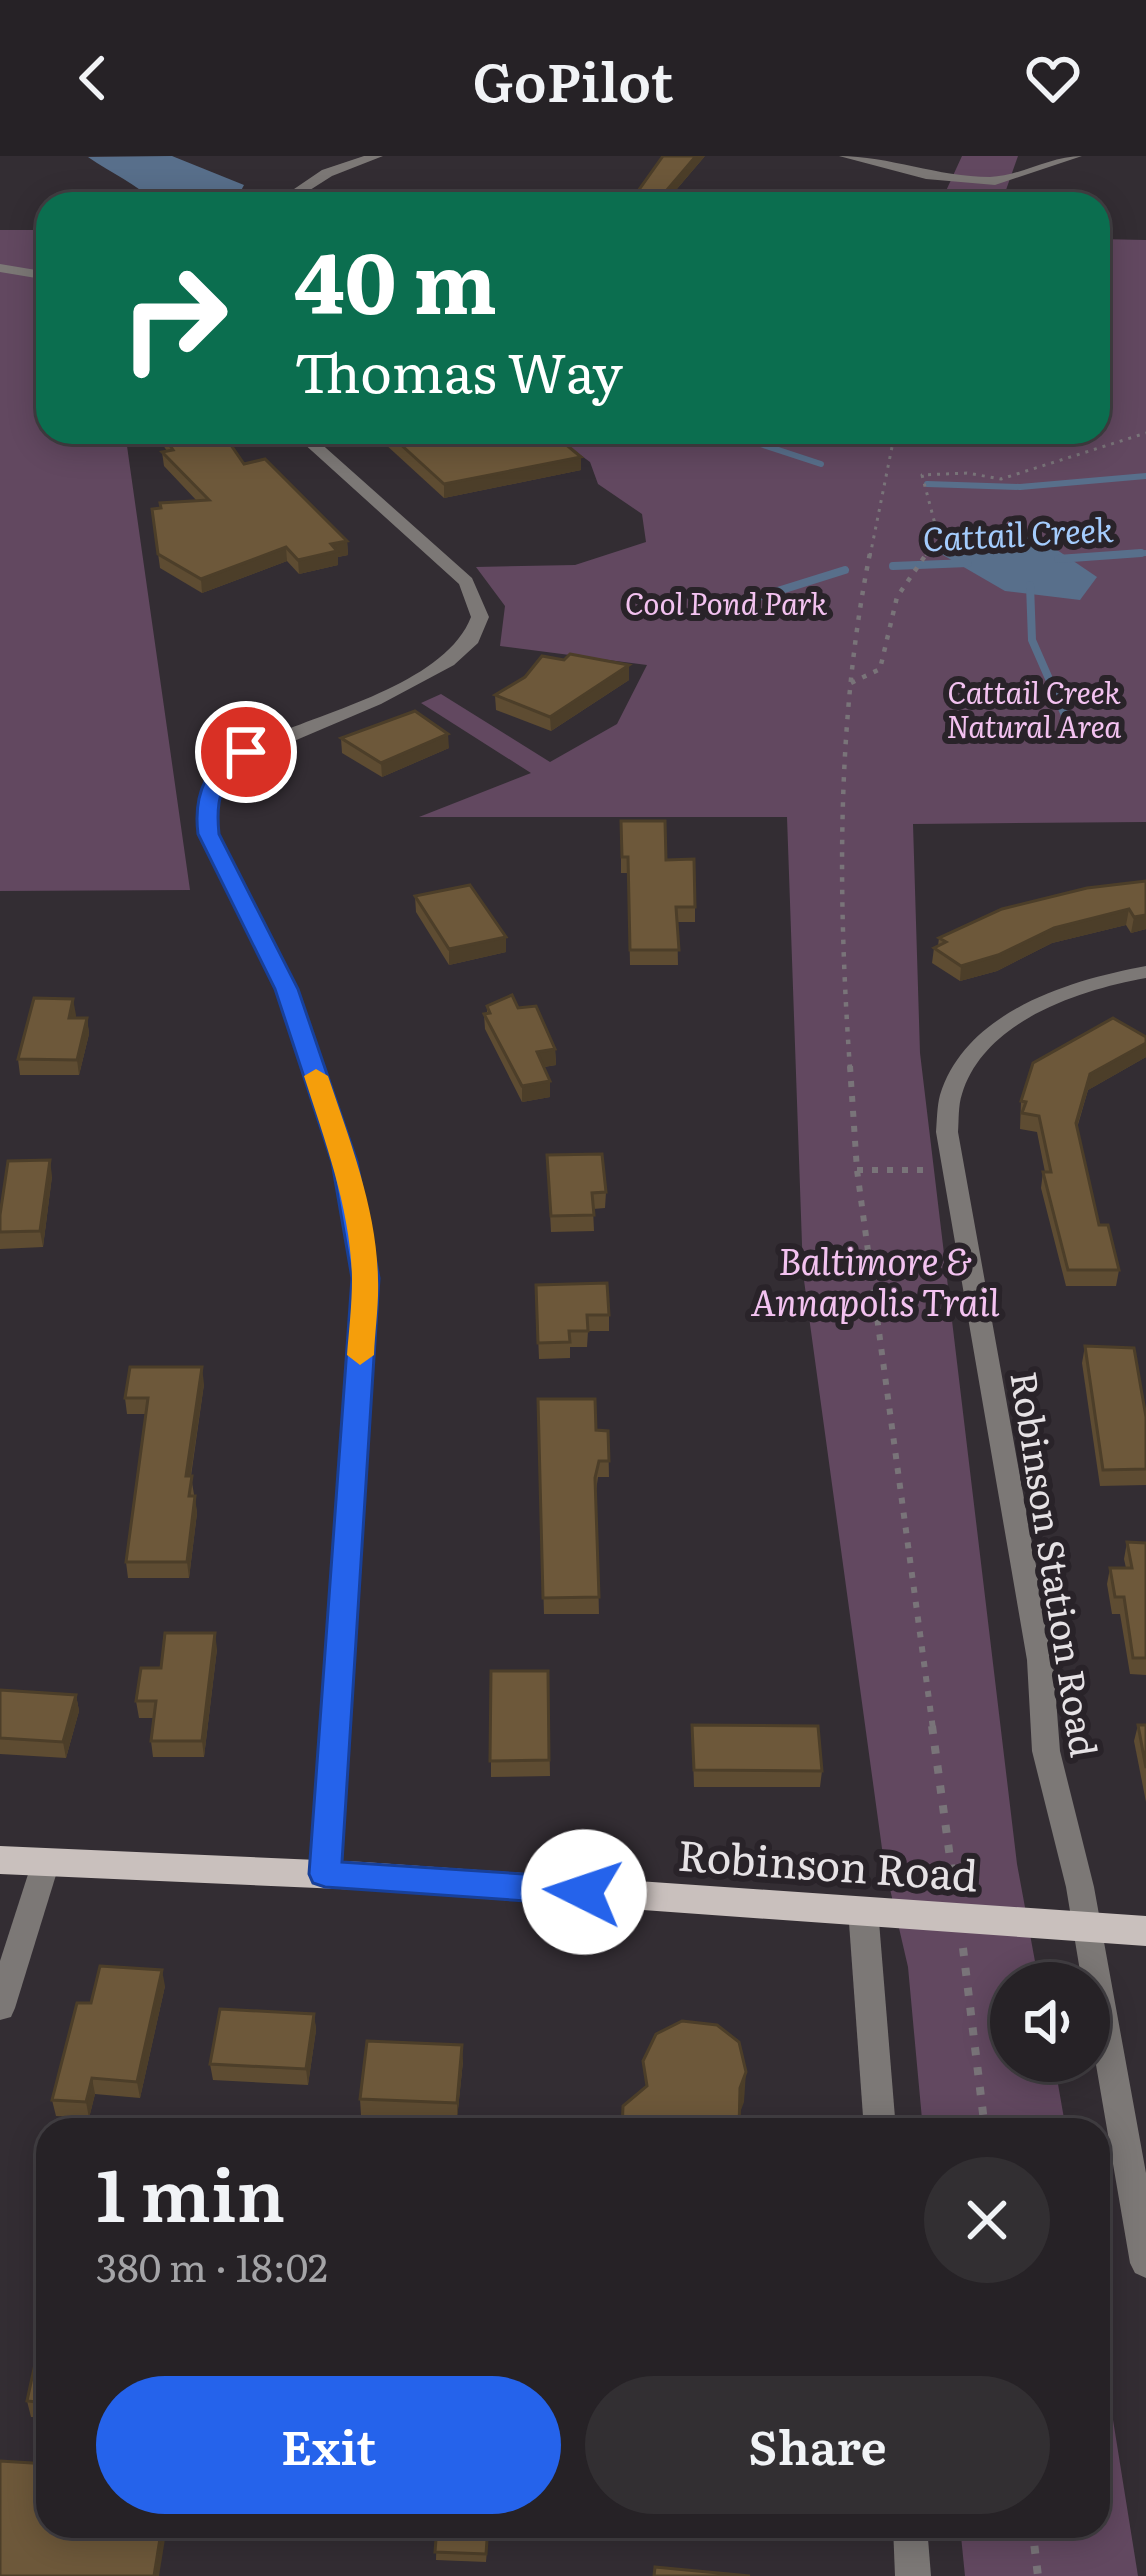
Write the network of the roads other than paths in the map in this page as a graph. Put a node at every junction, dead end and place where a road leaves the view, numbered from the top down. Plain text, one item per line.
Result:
1 (377, 156) edge
2 (845, 156) edge
3 (1076, 156) edge
4 (298, 192) edge
5 (0, 268) edge
6 (36, 274) edge
7 (312, 444) edge
8 (1146, 972) edge
9 (0, 1860) edge
10 (46, 1862) junction
11 (325, 1874) junction
12 (863, 1909) junction
13 (1087, 1926) junction
14 (1146, 1931) edge
15 (0, 2008) edge
16 (879, 2118) edge
17 (1146, 2263) edge
18 (911, 2538) edge
19 (913, 2576) edge

1 - 4 street
2 - 3 street
5 - 6 street
7 - 11 street
8 - 13 street, Robinson Station Road
9 - 10 main road, Robinson Road
10 - 11 main road, Robinson Road
10 - 15 street
11 - 12 main road, Robinson Road
12 - 13 main road, Robinson Road
12 - 16 street
13 - 14 main road, Robinson Road
13 - 17 street, Robinson Station Road
18 - 19 street

